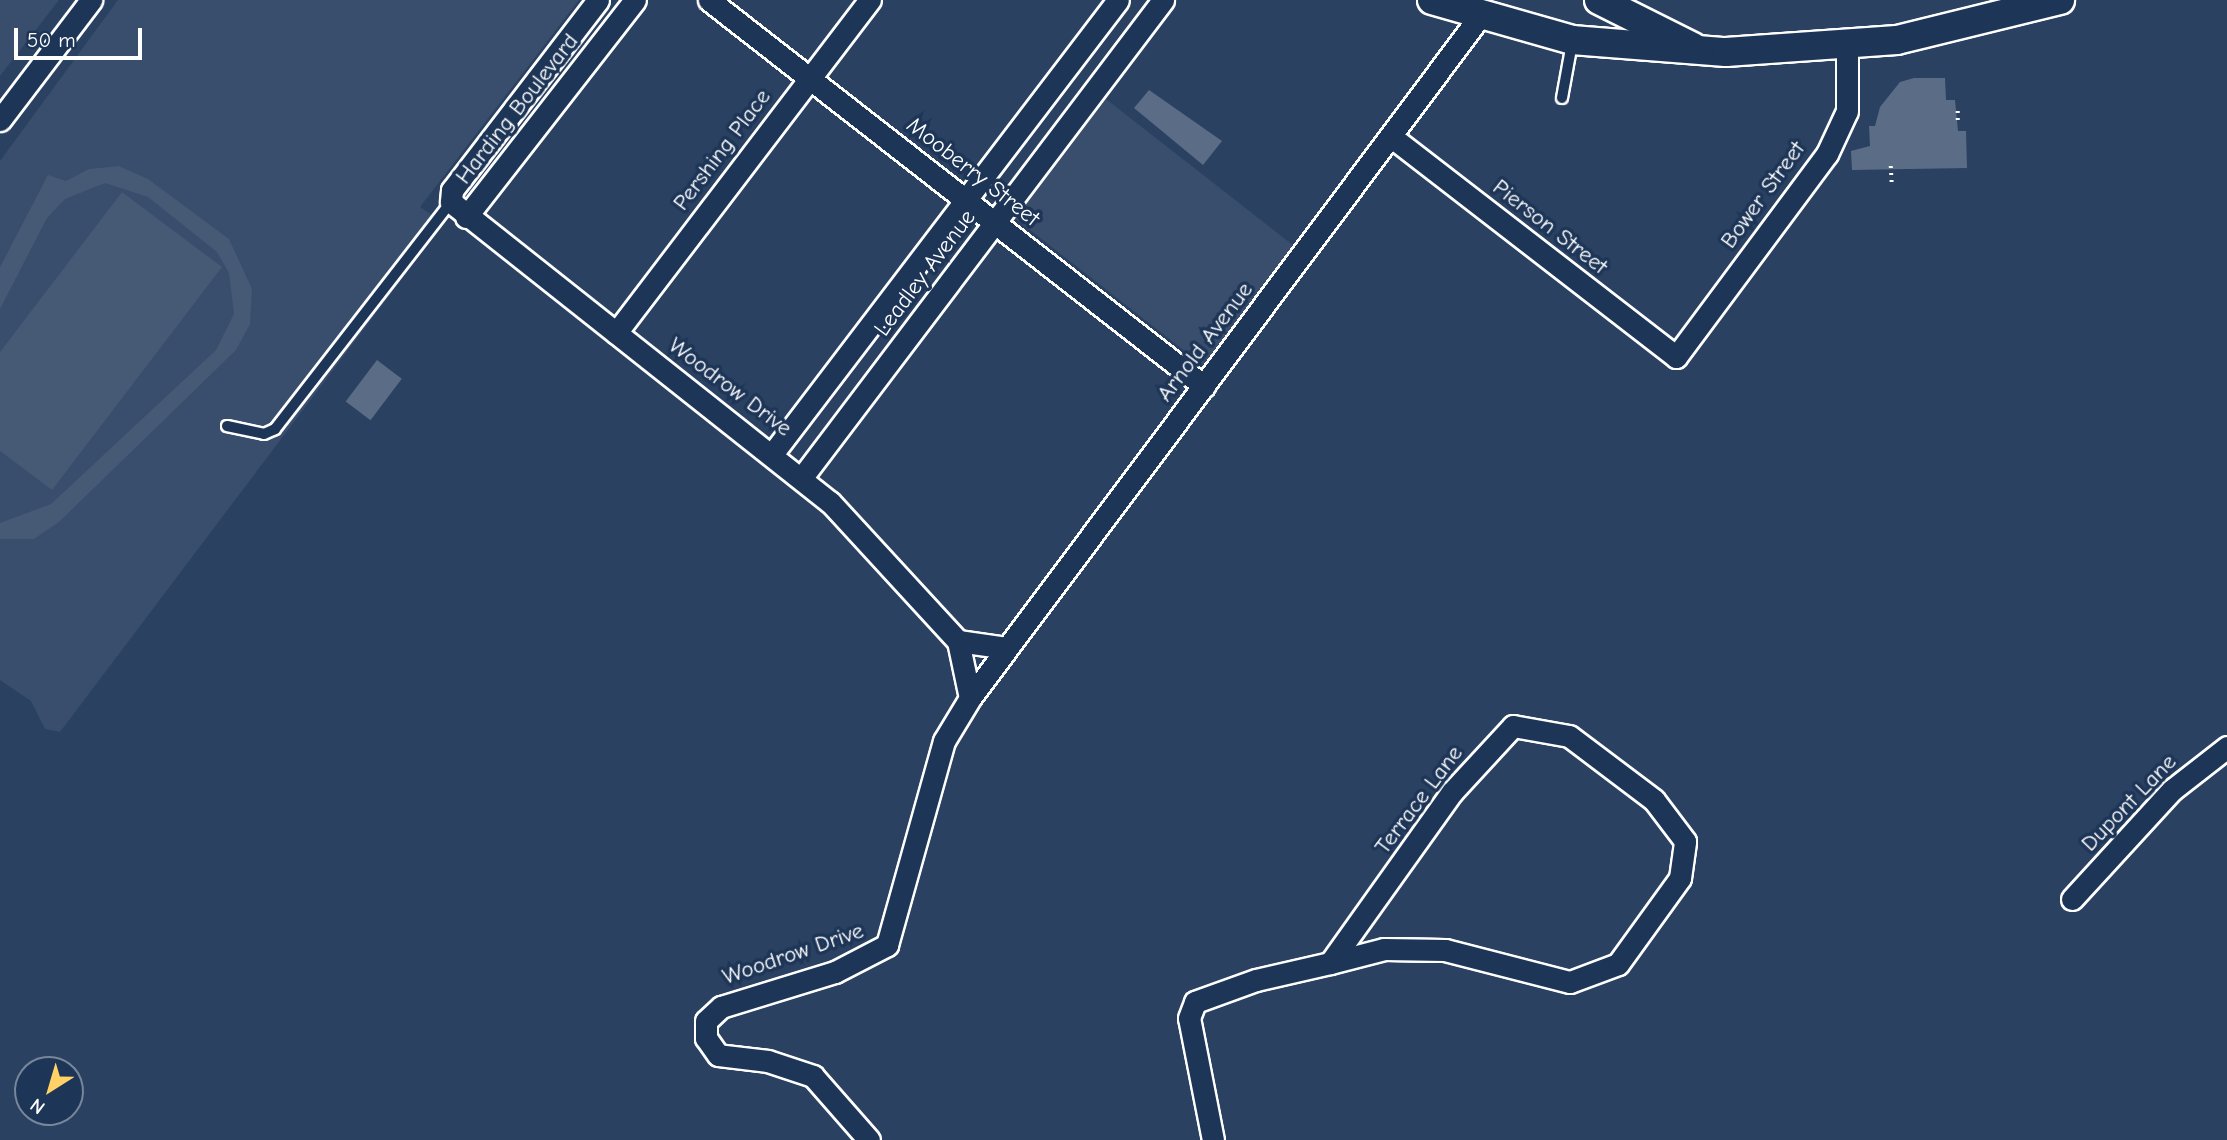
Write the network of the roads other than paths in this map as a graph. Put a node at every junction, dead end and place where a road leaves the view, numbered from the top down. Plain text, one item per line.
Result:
1 (91, 0) edge
2 (598, 0) edge
3 (635, 0) edge
4 (709, 0) edge
5 (870, 0) edge
6 (1118, 0) edge
7 (1163, 0) edge
8 (1432, 0) edge
9 (1599, 0) edge
10 (2060, 0) edge
11 (1483, 8) edge
12 (1572, 40) junction
13 (1847, 47) junction
14 (1701, 51) junction
15 (809, 79) junction
16 (1562, 98) dead end
17 (0, 120) edge
18 (1393, 138) junction
19 (965, 200) junction
20 (456, 205) junction
21 (996, 223) junction
22 (616, 333) junction
23 (1676, 357) joint
24 (1204, 386) junction
25 (227, 426) dead end
26 (773, 453) junction
27 (803, 476) junction
28 (958, 641) junction
29 (1007, 648) junction
30 (970, 698) junction
31 (2227, 747) edge
32 (2072, 899) dead end
33 (1330, 963) junction
34 (869, 1140) edge
35 (1213, 1140) edge

1 - 17 street
2 - 20 street, Harding Boulevard
3 - 20 street, Harding Boulevard
4 - 15 street, Mooberry Street
5 - 15 street, Pershing Place
6 - 19 street, Leadley Avenue
7 - 21 street, Leadley Avenue
8 - 11 main road
9 - 14 main road
10 - 13 main road
11 - 12 main road
11 - 18 street, Arnold Avenue
12 - 14 main road
12 - 16 lane
13 - 14 main road
13 - 23 street, Bower Street
15 - 19 street, Mooberry Street
15 - 22 street, Pershing Place
18 - 23 street, Pierson Street
18 - 24 street, Arnold Avenue
19 - 21 street, Mooberry Street
19 - 26 street, Leadley Avenue
20 - 22 street, Woodrow Drive
20 - 25 lane
21 - 24 street, Mooberry Street
21 - 27 street, Leadley Avenue
22 - 26 street, Woodrow Drive
24 - 29 street, Arnold Avenue
26 - 27 street, Woodrow Drive
27 - 28 street, Woodrow Drive
28 - 29 street
28 - 30 street
29 - 30 street, Arnold Avenue
30 - 34 street, Woodrow Drive
31 - 32 street, Dupont Lane
33 - 33 street, Terrace Lane
33 - 35 street, Terrace Lane

